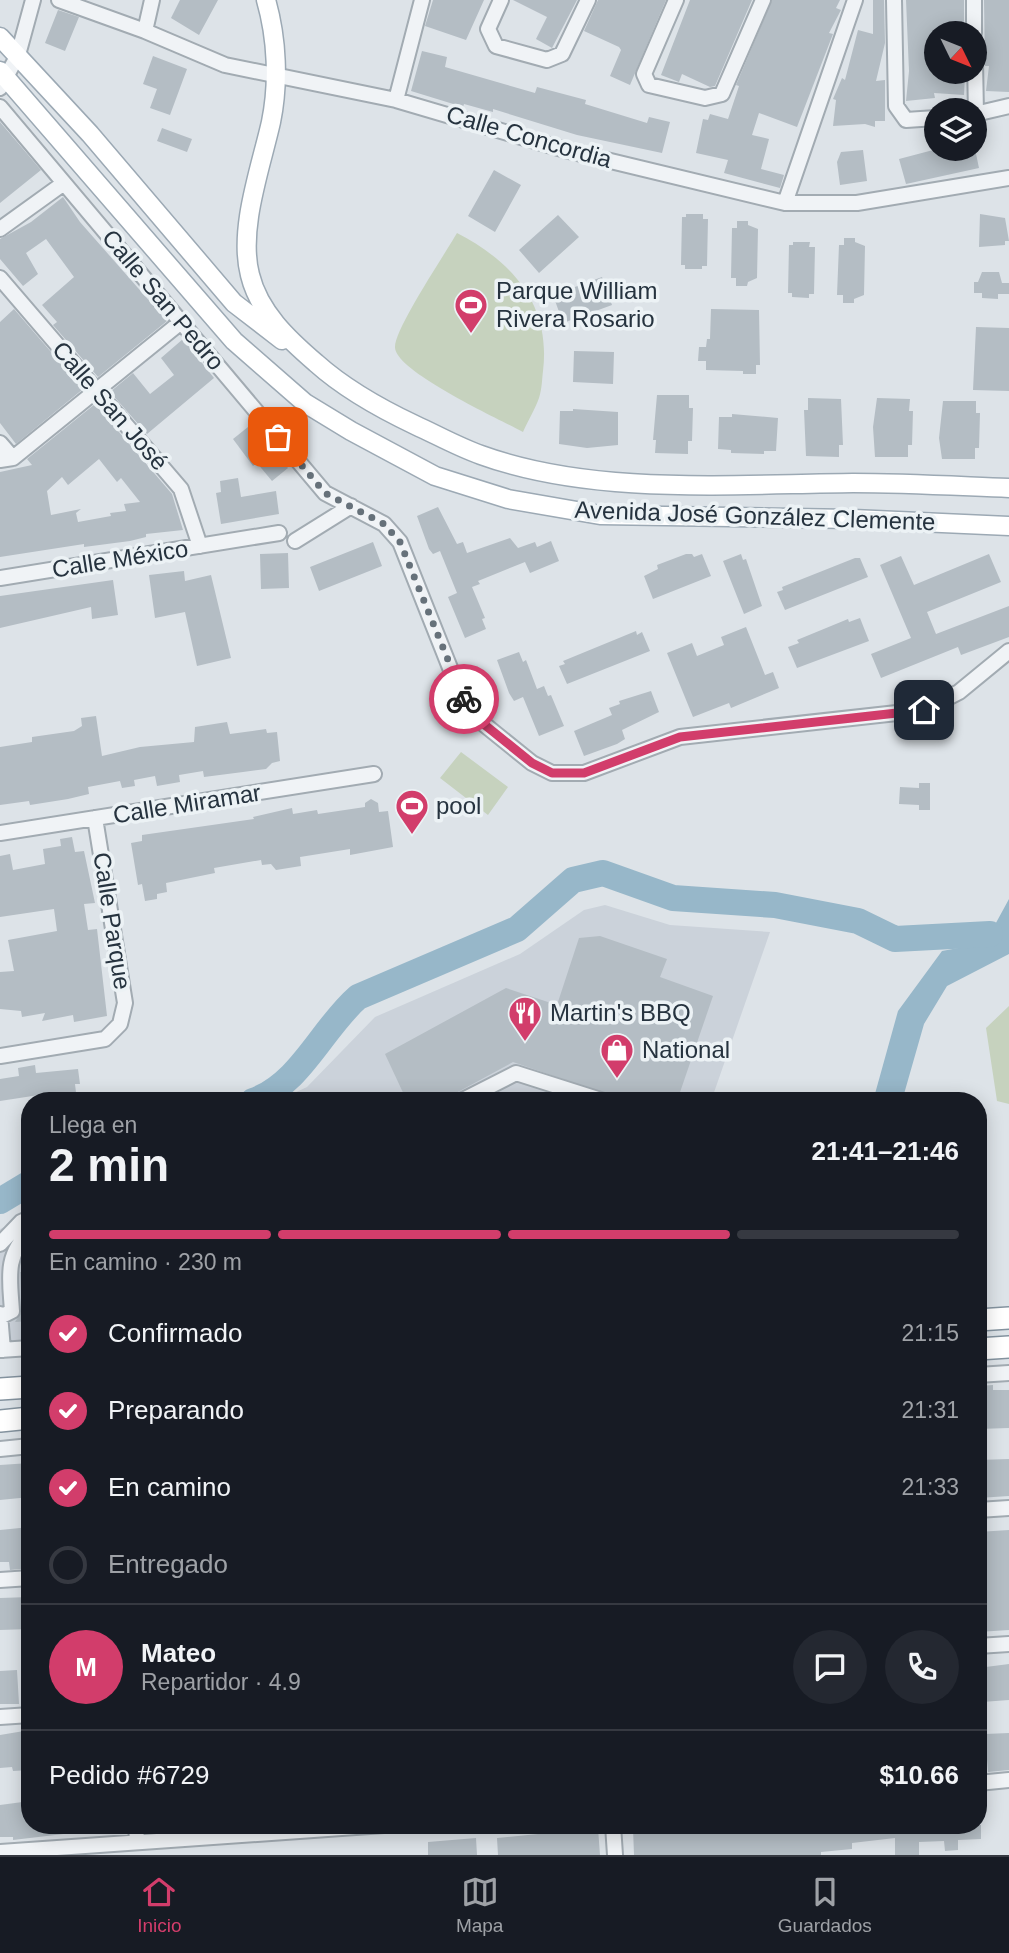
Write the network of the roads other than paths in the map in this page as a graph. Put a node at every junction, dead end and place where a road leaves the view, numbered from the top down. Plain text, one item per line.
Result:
1 (33, 0) edge
2 (59, 0) edge
3 (152, 0) edge
4 (266, 0) edge
5 (422, 0) edge
6 (501, 0) edge
7 (588, 0) edge
8 (676, 0) edge
9 (763, 0) edge
10 (855, 0) edge
11 (894, 0) edge
12 (974, 0) edge
13 (974, 21) edge
14 (145, 31) junction
15 (0, 37) edge
16 (18, 55) junction
17 (275, 75) junction
18 (3, 79) edge
19 (396, 100) junction
20 (1009, 106) edge
21 (0, 107) edge
22 (987, 111) edge
23 (924, 119) edge
24 (1009, 178) edge
25 (64, 183) junction
26 (785, 203) junction
27 (0, 229) edge
28 (0, 278) edge
29 (181, 322) junction
30 (298, 348) junction
31 (98, 392) junction
32 (0, 443) edge
33 (7, 459) edge
34 (1009, 488) edge
35 (351, 506) junction
36 (1009, 526) edge
37 (279, 533) dead end
38 (295, 541) dead end
39 (200, 546) junction
40 (0, 578) edge
41 (1009, 651) edge
42 (374, 775) dead end
43 (96, 818) junction
44 (0, 833) edge
45 (0, 1056) edge
46 (479, 1092) edge
47 (576, 1092) edge
48 (21, 1222) edge
49 (21, 1241) edge
50 (0, 1244) edge
51 (0, 1315) edge
52 (1009, 1318) edge
53 (987, 1319) edge
54 (1009, 1347) edge
55 (987, 1348) edge
56 (21, 1349) edge
57 (2, 1350) edge
58 (1009, 1373) edge
59 (987, 1374) edge
60 (21, 1388) edge
61 (0, 1389) edge
62 (21, 1419) edge
63 (0, 1421) edge
64 (21, 1447) edge
65 (0, 1449) edge
66 (1009, 1508) edge
67 (987, 1509) edge
68 (21, 1579) edge
69 (0, 1580) edge
70 (1009, 1644) edge
71 (987, 1645) edge
72 (21, 1716) edge
73 (0, 1717) edge
74 (1009, 1780) edge
75 (987, 1782) edge
76 (276, 1834) edge
77 (614, 1834) edge
78 (132, 1846) edge
79 (0, 1852) edge
80 (615, 1855) edge

1 - 16 street
2 - 14 street, Calle Concordia
3 - 14 street
4 - 17 main road, Avenida José González Clemente
5 - 19 street
6 - 7 street
8 - 9 street
10 - 26 street
11 - 23 street
12 - 13 street
14 - 17 street, Calle Concordia
15 - 16 main road, Avenida José González Clemente
16 - 18 street
16 - 30 main road, Avenida José González Clemente
17 - 19 street, Calle Concordia
17 - 30 main road, Avenida José González Clemente
18 - 36 main road, Avenida José González Clemente
19 - 26 street, Calle Concordia
20 - 22 street
21 - 25 street, Calle San Pedro
24 - 26 street, Calle Concordia
25 - 27 street
25 - 29 street, Calle San Pedro
28 - 31 street, Calle San José
29 - 31 street
29 - 35 street, Calle San Pedro
30 - 34 main road, Avenida José González Clemente
31 - 33 street
31 - 39 street, Calle San José
32 - 33 street
35 - 38 street
35 - 41 street
37 - 39 street, Calle México
39 - 40 street, Calle México
42 - 43 street, Calle Miramar
43 - 44 street, Calle Miramar
43 - 45 street, Calle Parque
46 - 47 street
48 - 50 street
49 - 51 street
51 - 57 street
52 - 53 highway
54 - 55 highway
56 - 57 street
58 - 59 street
60 - 61 highway
62 - 63 highway
64 - 65 street
66 - 67 street
68 - 69 street
70 - 71 street
72 - 73 street
74 - 75 street
76 - 78 street
77 - 80 street
78 - 79 street

